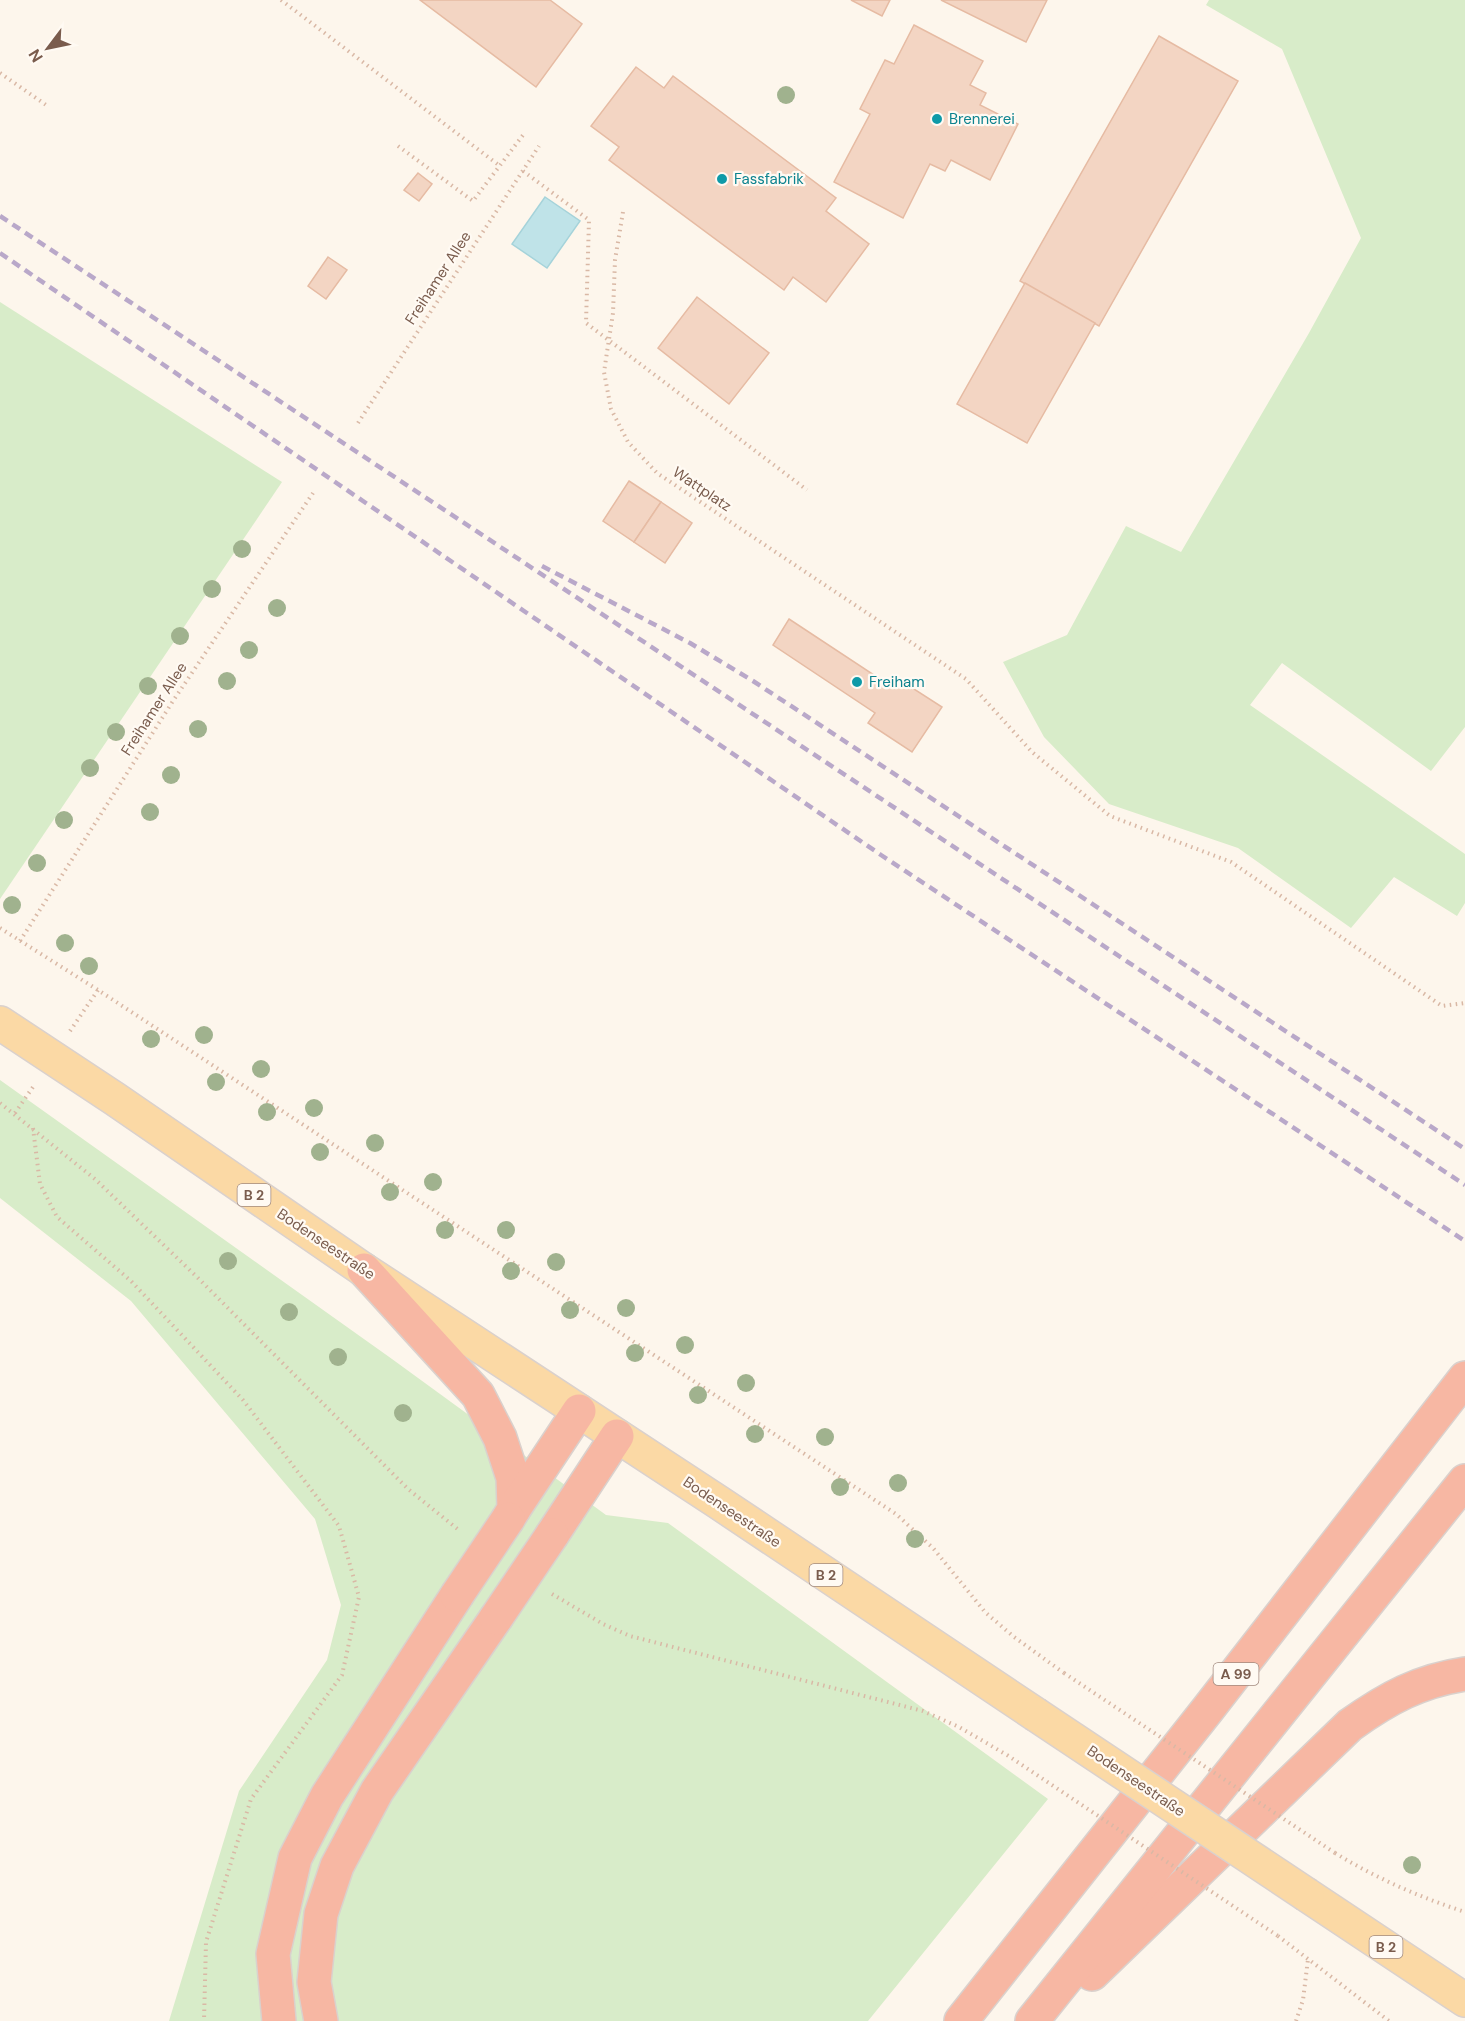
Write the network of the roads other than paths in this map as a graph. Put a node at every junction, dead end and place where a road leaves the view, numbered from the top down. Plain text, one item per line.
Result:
1 (0, 1023) edge
2 (364, 1270) junction
3 (1465, 1378) edge
4 (579, 1411) junction
5 (617, 1436) junction
6 (1465, 1481) edge
7 (511, 1514) junction
8 (1465, 1674) edge
9 (1004, 1967) junction
10 (1465, 2000) edge
11 (279, 2021) edge
12 (321, 2021) edge
13 (936, 2021) edge
14 (961, 2021) edge
15 (1032, 2021) edge
16 (1043, 2021) edge

1 - 2 main road, Bodenseestraße / B 2
2 - 4 main road, Bodenseestraße / B 2
2 - 7 highway
3 - 9 highway, A 99
4 - 5 main road, Bodenseestraße / B 2
4 - 7 highway
5 - 10 main road, Bodenseestraße / B 2, bridge
5 - 12 highway, bridge
6 - 15 highway
7 - 11 highway, bridge
8 - 16 highway
9 - 13 highway
9 - 14 highway, A 99

